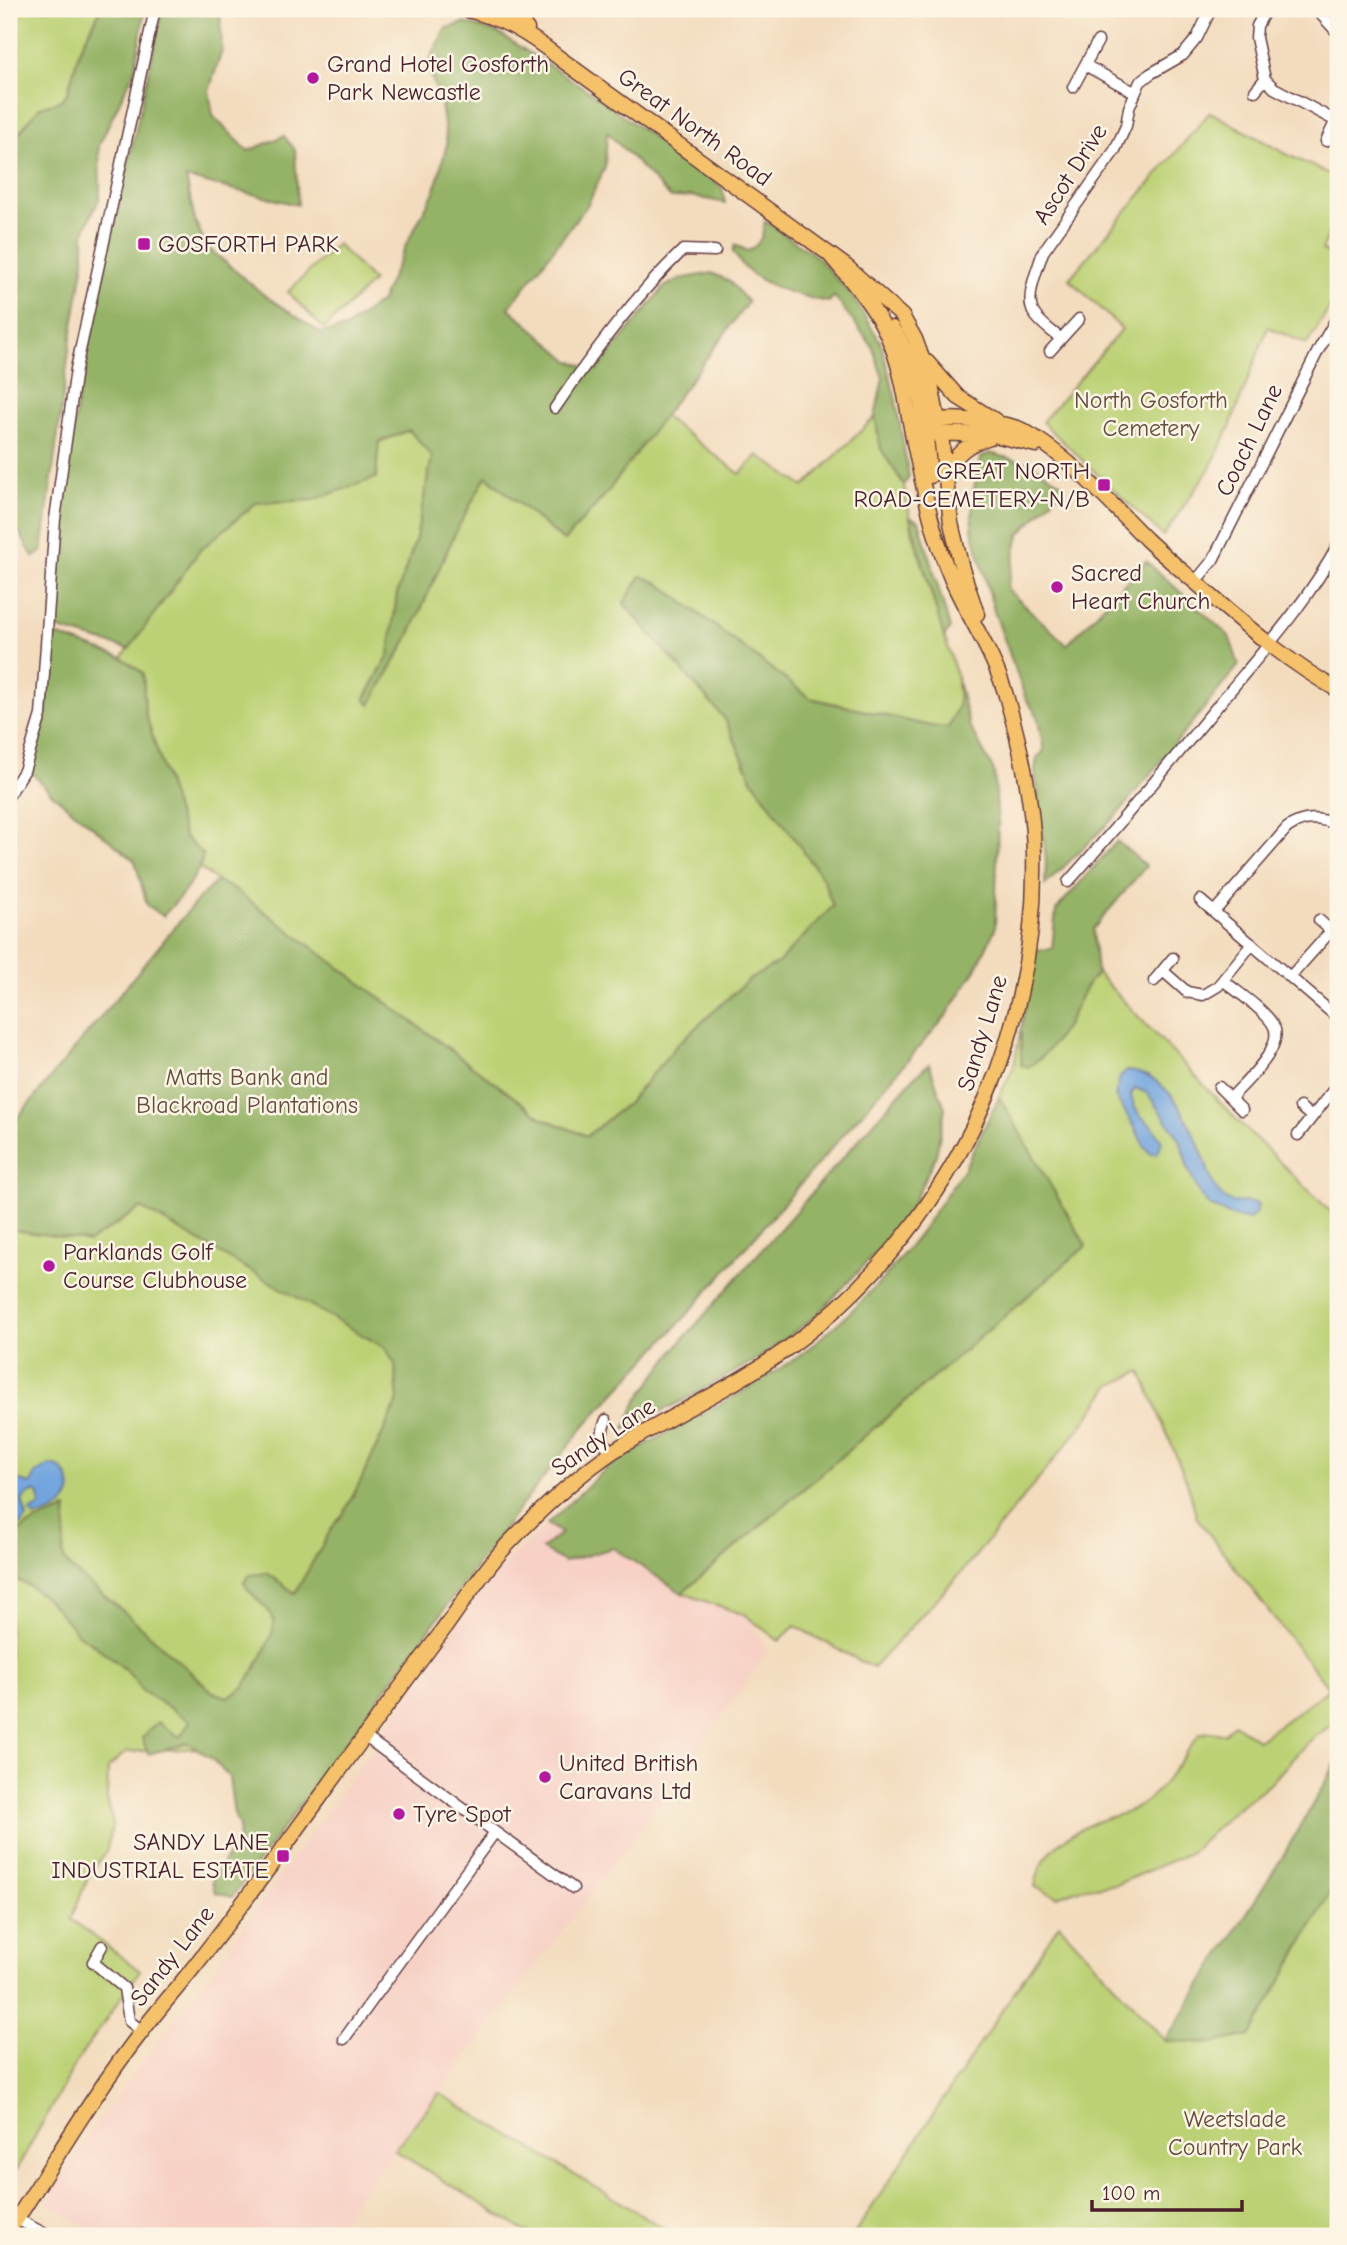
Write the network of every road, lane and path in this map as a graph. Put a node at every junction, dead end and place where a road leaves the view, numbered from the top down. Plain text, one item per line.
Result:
1 (155, 9) edge
2 (463, 9) edge
3 (510, 9) edge
4 (1211, 9) edge
5 (1266, 9) edge
6 (1316, 9) edge
7 (1338, 33) edge
8 (533, 36) junction
9 (1098, 41) dead end
10 (1085, 65) junction
11 (1265, 79) junction
12 (1073, 87) dead end
13 (1255, 91) dead end
14 (1134, 92) junction
15 (1337, 119) edge
16 (1326, 141) dead end
17 (715, 251) dead end
18 (830, 255) junction
19 (867, 299) junction
20 (1338, 316) edge
21 (1079, 319) dead end
22 (1061, 339) junction
23 (1050, 351) dead end
24 (923, 358) junction
25 (555, 408) dead end
26 (940, 428) junction
27 (925, 429) junction
28 (997, 429) junction
29 (946, 478) junction
30 (934, 527) junction
31 (1338, 545) edge
32 (1195, 582) junction
33 (1268, 645) junction
34 (988, 647) junction
35 (1338, 690) edge
36 (9, 795) edge
37 (1338, 824) edge
38 (1068, 881) dead end
39 (1200, 900) dead end
40 (1214, 912) junction
41 (1319, 920) dead end
42 (1335, 934) edge
43 (1252, 944) junction
44 (1173, 958) dead end
45 (1163, 971) junction
46 (1290, 977) junction
47 (1223, 980) junction
48 (1154, 981) dead end
49 (1338, 1018) edge
50 (1338, 1084) edge
51 (1219, 1087) dead end
52 (1231, 1098) junction
53 (1300, 1107) dead end
54 (1242, 1110) dead end
55 (1312, 1117) junction
56 (1298, 1135) dead end
57 (606, 1420) dead end
58 (611, 1453) junction
59 (364, 1736) junction
60 (495, 1832) junction
61 (573, 1888) dead end
62 (102, 1946) dead end
63 (142, 2031) junction
64 (344, 2039) dead end
65 (17, 2218) junction
66 (9, 2231) edge
67 (49, 2236) edge

1 - 36 street
2 - 8 main road
3 - 8 main road
4 - 14 street
5 - 11 street
6 - 7 street
8 - 18 main road, Great North Road
9 - 10 street
10 - 12 street
10 - 14 street
11 - 13 street
11 - 15 street
14 - 22 street, Ascot Drive
15 - 16 street
17 - 25 street
18 - 19 main road, Sandy Lane
18 - 24 main road, Sandy Lane
19 - 27 main road
19 - 30 main road, Sandy Lane
20 - 32 street, Coach Lane
21 - 22 street
22 - 23 street
24 - 26 main road, Sandy Lane
24 - 28 main road
26 - 27 main road
26 - 28 main road
26 - 29 main road, Sandy Lane
27 - 30 main road
28 - 29 main road
28 - 32 main road
29 - 34 main road, Sandy Lane
30 - 34 main road, Sandy Lane
31 - 33 street
32 - 33 main road
33 - 35 main road
33 - 38 street
34 - 58 main road, Sandy Lane
37 - 40 street
39 - 40 street
40 - 43 street
41 - 42 street
42 - 46 street
43 - 46 street
43 - 47 street
44 - 45 street
45 - 47 street
45 - 48 street
46 - 49 street
47 - 52 street
50 - 55 street
51 - 52 street
52 - 54 street
53 - 55 street
55 - 56 street
57 - 58 street
58 - 59 main road, Sandy Lane
59 - 60 street
59 - 63 main road, Sandy Lane
60 - 61 street
60 - 64 street
62 - 63 street
63 - 65 main road, Sandy Lane
65 - 66 main road, Sandy Lane
65 - 67 street

